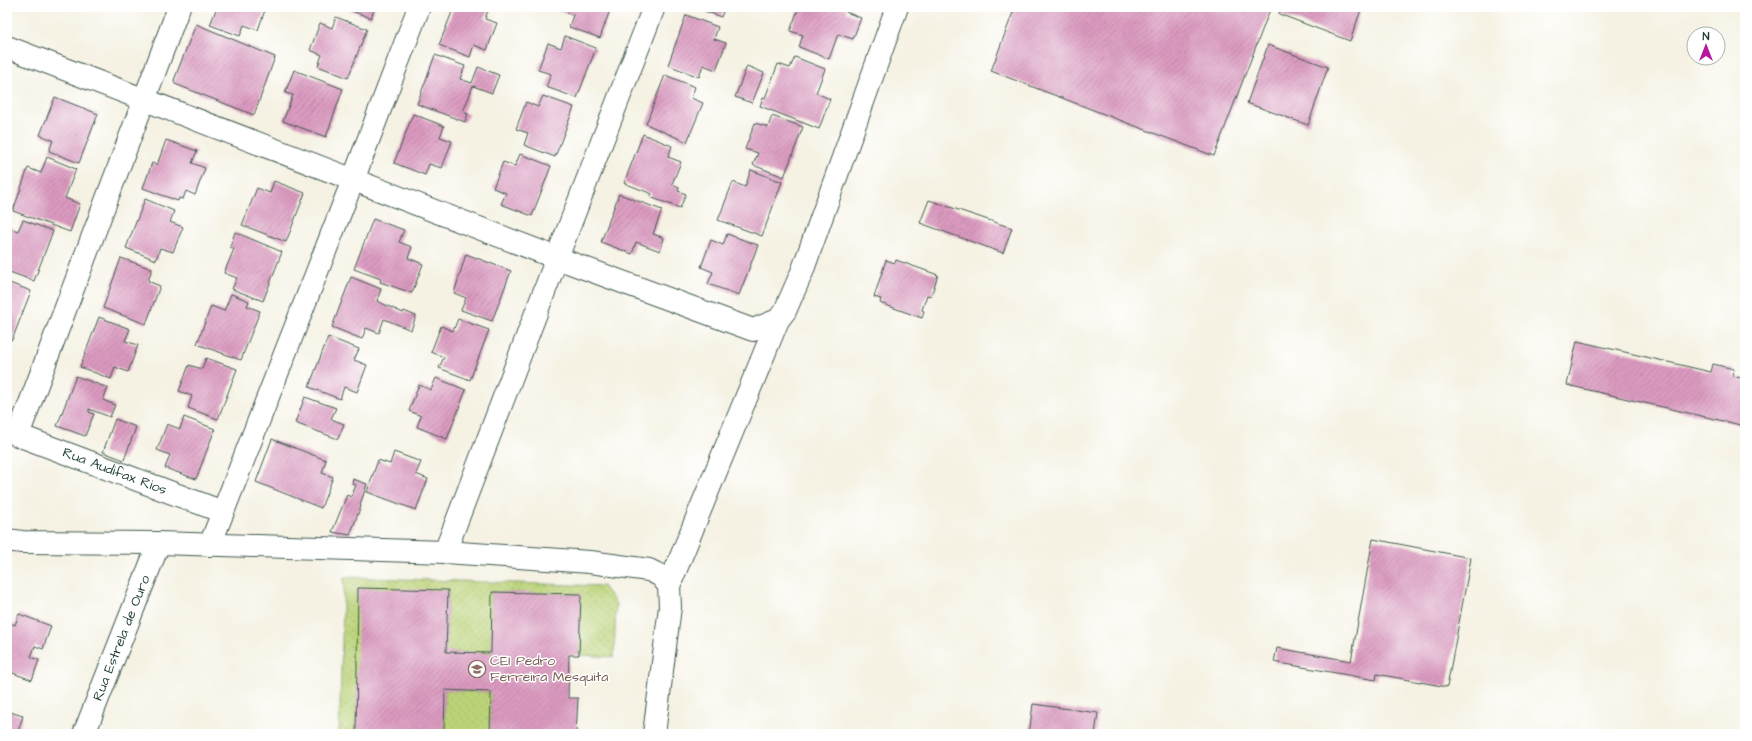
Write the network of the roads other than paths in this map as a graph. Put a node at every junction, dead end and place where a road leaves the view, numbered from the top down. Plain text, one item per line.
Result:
1 (179, 7) edge
2 (419, 7) edge
3 (654, 7) edge
4 (897, 7) edge
5 (7, 47) edge
6 (145, 100) junction
7 (353, 180) junction
8 (556, 258) junction
9 (778, 320) junction
10 (12, 433) edge
11 (223, 512) junction
12 (7, 540) edge
13 (159, 543) junction
14 (210, 545) junction
15 (445, 552) junction
16 (669, 586) junction
17 (84, 734) edge
18 (654, 734) edge

1 - 6 street
2 - 7 street
3 - 8 street
4 - 9 street
5 - 6 street
6 - 7 street
6 - 10 street
7 - 8 street
7 - 11 street
8 - 9 street
8 - 15 street
9 - 16 street
10 - 11 street, Rua Audifax Rios
11 - 14 street
12 - 13 street
13 - 14 street
13 - 17 street, Rua Estrela de Ouro
14 - 15 street
15 - 16 street
16 - 18 street

